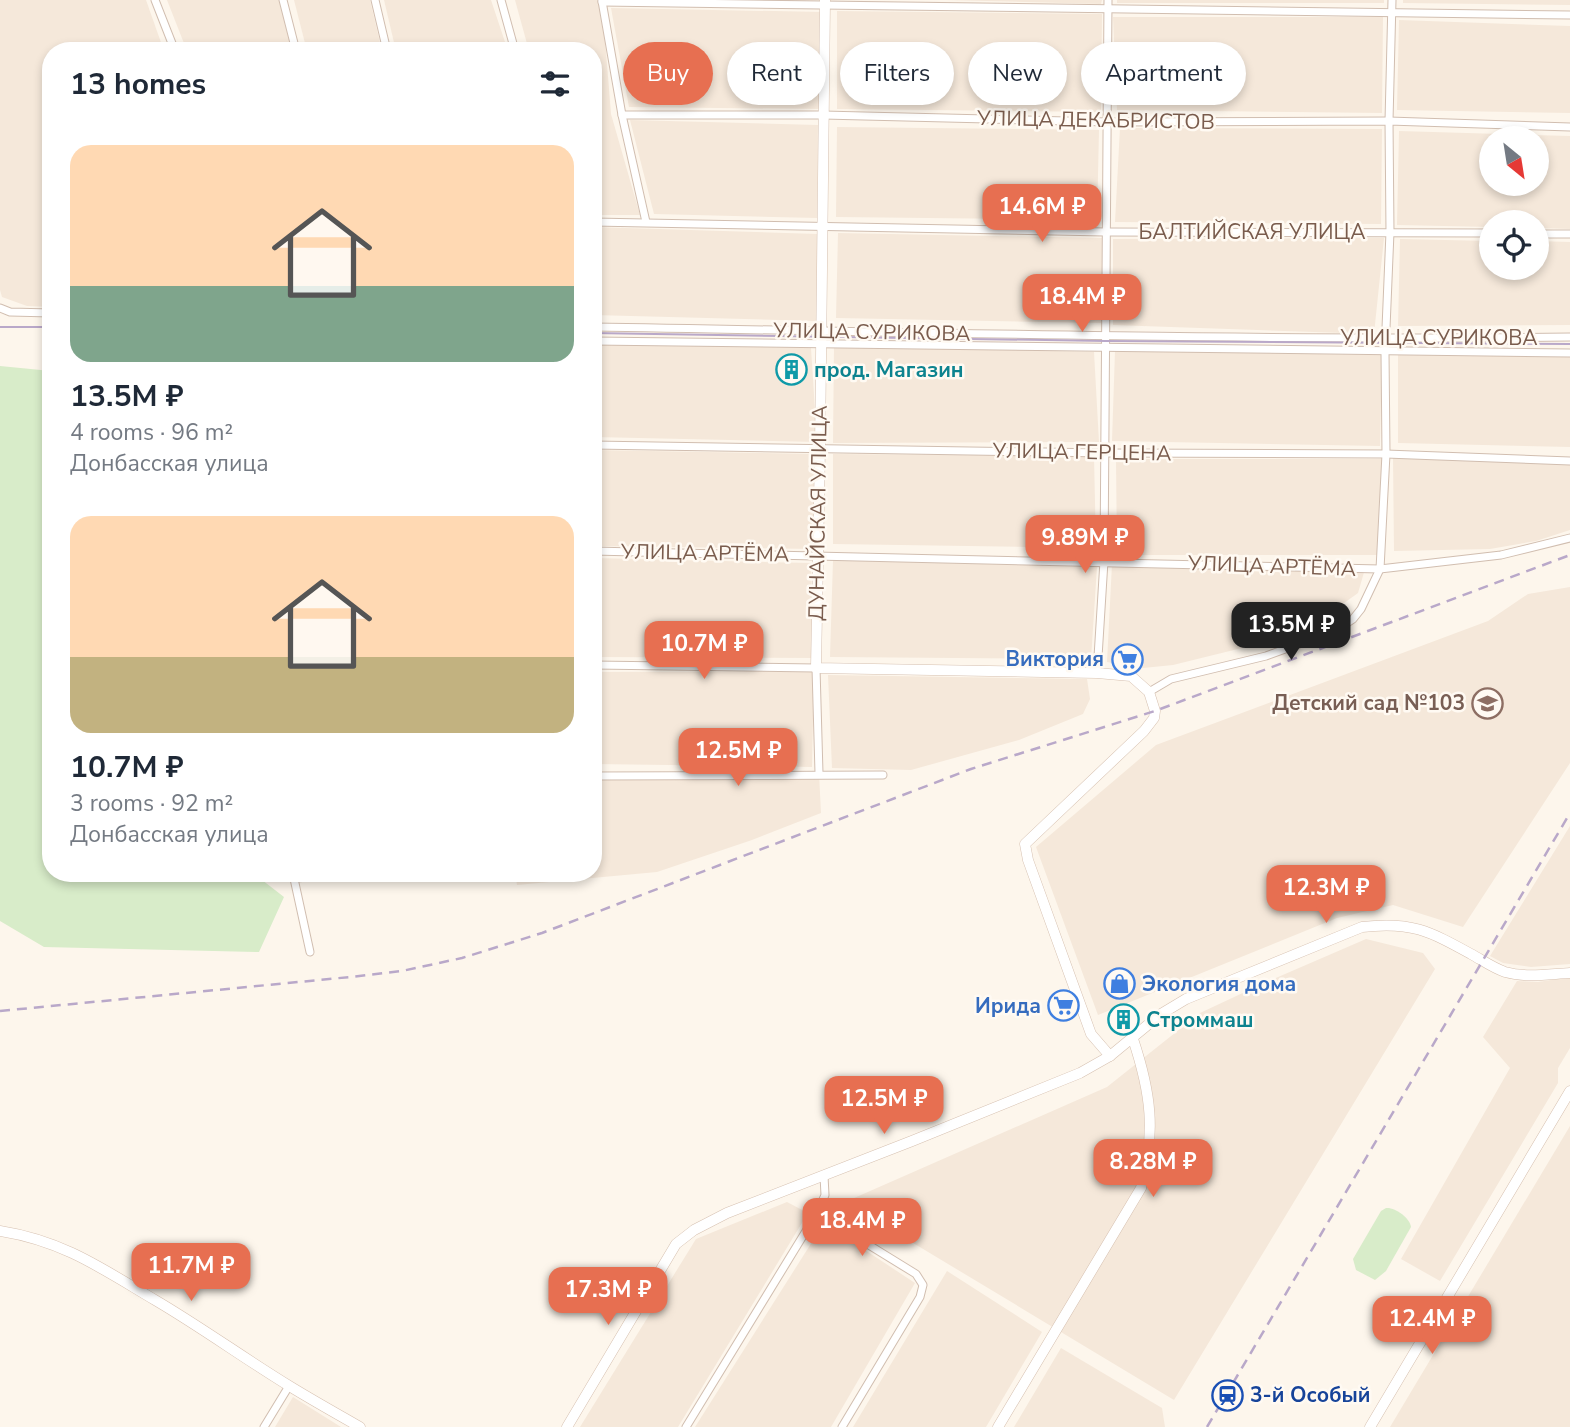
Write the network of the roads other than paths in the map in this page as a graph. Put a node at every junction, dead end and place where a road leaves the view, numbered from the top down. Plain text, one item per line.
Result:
1 (156, 0) edge
2 (283, 0) edge
3 (375, 0) edge
4 (501, 0) edge
5 (1108, 0) edge
6 (1392, 0) edge
7 (602, 1) edge
8 (825, 2) edge
9 (1108, 10) junction
10 (1392, 12) junction
11 (1570, 15) edge
12 (172, 42) edge
13 (294, 42) edge
14 (385, 42) edge
15 (513, 42) edge
16 (622, 115) junction
17 (823, 115) junction
18 (1389, 121) junction
19 (1108, 122) junction
20 (1570, 127) edge
21 (602, 222) edge
22 (646, 222) junction
23 (822, 225) junction
24 (1105, 232) junction
25 (1390, 232) junction
26 (1479, 233) edge
27 (1549, 234) edge
28 (1570, 234) edge
29 (0, 308) edge
30 (42, 313) edge
31 (602, 327) edge
32 (821, 331) junction
33 (1105, 337) junction
34 (1570, 337) edge
35 (1385, 339) junction
36 (602, 341) edge
37 (821, 344) junction
38 (1105, 349) junction
39 (1385, 352) junction
40 (1570, 353) edge
41 (602, 445) edge
42 (820, 448) junction
43 (1104, 453) junction
44 (1386, 454) junction
45 (1570, 461) edge
46 (1570, 538) edge
47 (602, 551) edge
48 (818, 555) junction
49 (1104, 561) junction
50 (1380, 569) junction
51 (602, 665) edge
52 (816, 668) junction
53 (1097, 673) junction
54 (1149, 692) junction
55 (819, 773) junction
56 (883, 775) dead end
57 (602, 776) edge
58 (294, 882) edge
59 (310, 952) dead end
60 (1570, 973) edge
61 (1133, 1039) junction
62 (1110, 1056) junction
63 (1570, 1091) edge
64 (824, 1176) junction
65 (817, 1213) junction
66 (0, 1231) edge
67 (289, 1386) junction
68 (264, 1427) edge
69 (360, 1427) edge
70 (567, 1427) edge
71 (686, 1427) edge
72 (842, 1427) edge
73 (998, 1427) edge
74 (1370, 1427) edge

1 - 12 street
2 - 13 street
3 - 14 street
4 - 15 street
5 - 9 street
6 - 10 street
7 - 8 street
7 - 16 street
8 - 9 street
8 - 17 main road, ДУНАЙСКАЯ УЛИЦА
9 - 10 street
9 - 19 street
10 - 11 street
10 - 18 street
16 - 17 street, УЛИЦА ДЕКАБРИСТОВ
16 - 22 street
17 - 19 street, УЛИЦА ДЕКАБРИСТОВ
17 - 23 main road, ДУНАЙСКАЯ УЛИЦА
18 - 19 street, УЛИЦА ДЕКАБРИСТОВ
18 - 20 street, УЛИЦА ДЕКАБРИСТОВ
18 - 25 street
19 - 24 street
21 - 22 street, БАЛТИЙСКАЯ УЛИЦА
22 - 23 street, БАЛТИЙСКАЯ УЛИЦА
23 - 24 street, БАЛТИЙСКАЯ УЛИЦА
23 - 32 main road, ДУНАЙСКАЯ УЛИЦА
24 - 25 street, БАЛТИЙСКАЯ УЛИЦА
24 - 33 street
25 - 26 street, БАЛТИЙСКАЯ УЛИЦА
25 - 35 street
27 - 28 street
29 - 30 street
31 - 32 street, УЛИЦА СУРИКОВА
32 - 33 street, УЛИЦА СУРИКОВА
32 - 37 main road, ДУНАЙСКАЯ УЛИЦА
33 - 35 street, УЛИЦА СУРИКОВА
33 - 38 street
34 - 35 street, УЛИЦА СУРИКОВА
35 - 39 street
36 - 37 street, УЛИЦА СУРИКОВА
37 - 38 street, УЛИЦА СУРИКОВА
37 - 42 main road, ДУНАЙСКАЯ УЛИЦА
38 - 39 street, УЛИЦА СУРИКОВА
38 - 43 street
39 - 40 street, УЛИЦА СУРИКОВА
39 - 44 street
41 - 42 street, УЛИЦА ГЕРЦЕНА
42 - 43 street, УЛИЦА ГЕРЦЕНА
42 - 48 main road, ДУНАЙСКАЯ УЛИЦА
43 - 44 street, УЛИЦА ГЕРЦЕНА
43 - 49 street
44 - 45 street, УЛИЦА ГЕРЦЕНА
44 - 50 street
46 - 50 street, УЛИЦА АРТЁМА
47 - 48 street, УЛИЦА АРТЁМА
48 - 49 street, УЛИЦА АРТЁМА
48 - 52 main road, ДУНАЙСКАЯ УЛИЦА
49 - 50 street, УЛИЦА АРТЁМА
49 - 53 street
50 - 54 street
51 - 52 street
52 - 53 main road
52 - 55 street, ДУНАЙСКАЯ УЛИЦА
53 - 54 main road
54 - 62 main road
55 - 56 street
55 - 57 street
58 - 59 street
60 - 61 main road
61 - 62 main road
61 - 73 main road
62 - 64 main road
63 - 74 main road
64 - 65 street
64 - 70 main road
65 - 71 street
65 - 72 street
66 - 67 main road
67 - 68 street
67 - 69 main road

